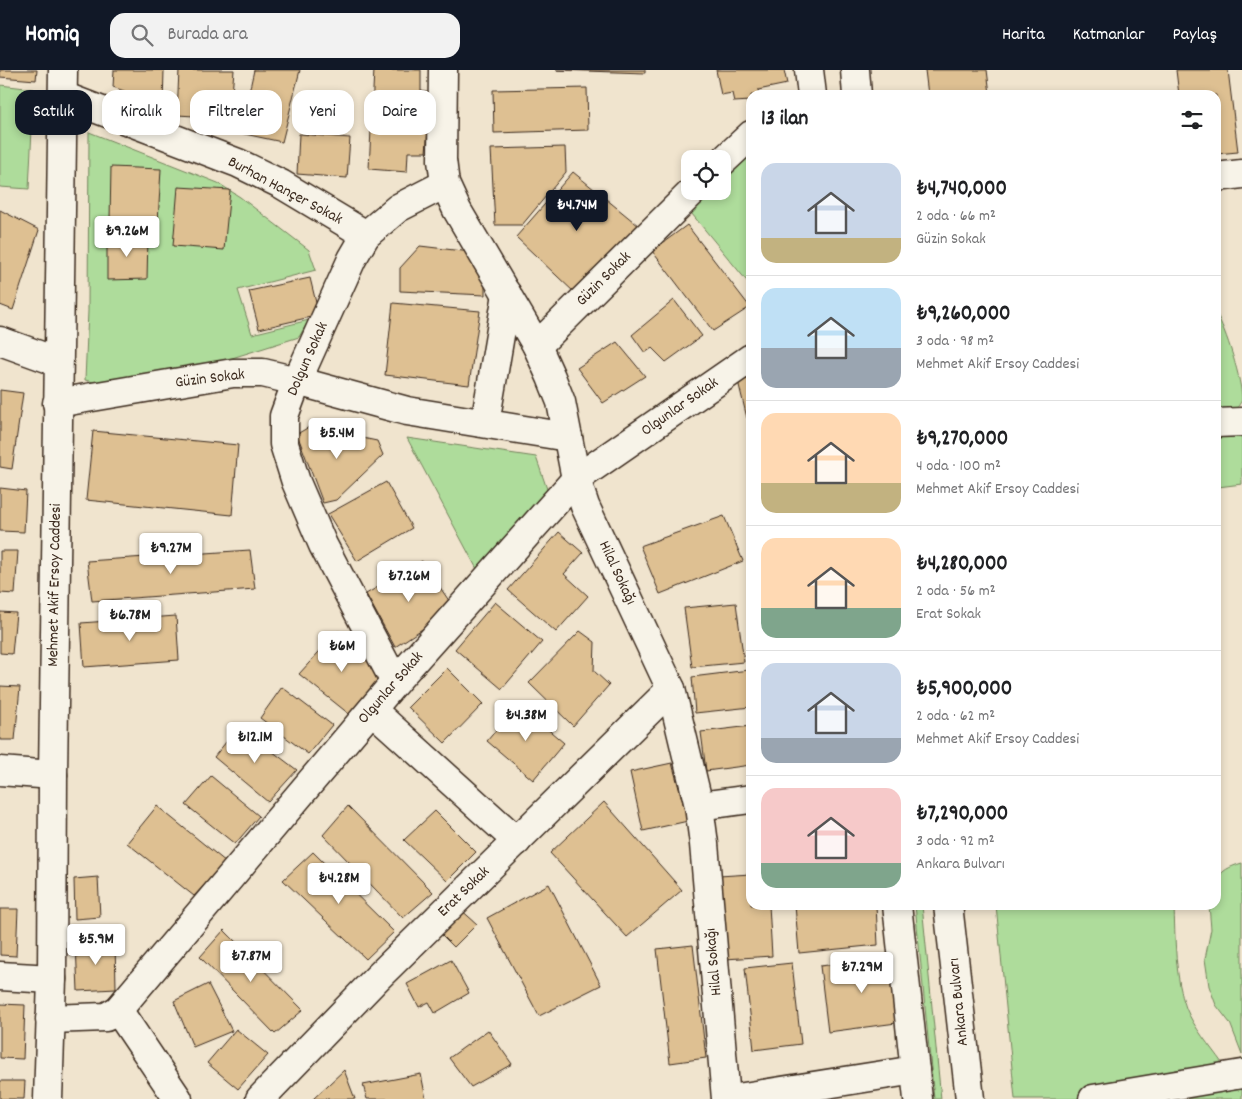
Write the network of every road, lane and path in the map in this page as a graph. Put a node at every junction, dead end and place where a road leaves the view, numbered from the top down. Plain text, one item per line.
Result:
1 (442, 70) edge
2 (809, 70) edge
3 (855, 70) edge
4 (63, 83) edge
5 (811, 90) edge
6 (857, 90) edge
7 (746, 140) edge
8 (731, 154) edge
9 (1242, 174) edge
10 (1221, 176) edge
11 (445, 184) junction
12 (684, 200) edge
13 (366, 235) junction
14 (507, 294) junction
15 (0, 341) edge
16 (536, 346) junction
17 (746, 361) edge
18 (58, 362) junction
19 (297, 381) junction
20 (57, 403) junction
21 (1242, 422) edge
22 (485, 423) junction
23 (1221, 423) edge
24 (568, 437) junction
25 (576, 479) junction
26 (395, 682) junction
27 (671, 689) junction
28 (372, 710) junction
29 (0, 771) edge
30 (52, 776) junction
31 (746, 800) edge
32 (699, 806) junction
33 (517, 841) junction
34 (899, 910) edge
35 (949, 910) edge
36 (0, 976) edge
37 (52, 979) junction
38 (118, 1010) junction
39 (50, 1019) junction
40 (915, 1070) junction
41 (1242, 1074) edge
42 (48, 1099) edge
43 (178, 1099) edge
44 (260, 1099) edge
45 (726, 1099) edge
46 (731, 1099) edge
47 (918, 1099) edge
48 (970, 1099) edge
49 (1094, 1099) edge

1 - 11 street, Hilal Sokağı
2 - 5 street
3 - 6 street
4 - 13 street, Burhan Hançer Sokak
4 - 18 street, Mehmet Akif Ersoy Caddesi
7 - 8 street
9 - 10 street
11 - 13 street, Dolgun Sokak
11 - 14 street, Hilal Sokağı
12 - 16 street, Güzin Sokak
13 - 19 street, Dolgun Sokak
14 - 16 street, Hilal Sokağı
14 - 22 street
15 - 18 street
16 - 24 street, Hilal Sokağı
17 - 25 street, Olgunlar Sokak
18 - 20 street, Mehmet Akif Ersoy Caddesi
19 - 20 street, Güzin Sokak
19 - 22 street, Güzin Sokak
19 - 26 street, Dolgun Sokak
20 - 30 street, Mehmet Akif Ersoy Caddesi
21 - 23 street
22 - 24 street, Güzin Sokak
24 - 25 street, Hilal Sokağı
25 - 26 street, Olgunlar Sokak
25 - 27 street, Hilal Sokağı
26 - 28 street, Olgunlar Sokak
27 - 32 street, Hilal Sokağı
27 - 33 street, Erat Sokak
28 - 33 street
28 - 38 street, Olgunlar Sokak
29 - 30 street
30 - 37 street, Mehmet Akif Ersoy Caddesi
31 - 32 street
32 - 45 street, Hilal Sokağı
33 - 44 street, Erat Sokak
34 - 40 street
35 - 48 street, Ankara Bulvarı
36 - 37 street
37 - 39 street, Mehmet Akif Ersoy Caddesi
38 - 39 street
38 - 43 street
39 - 42 street, Mehmet Akif Ersoy Caddesi
40 - 46 street
40 - 47 street
41 - 49 street

